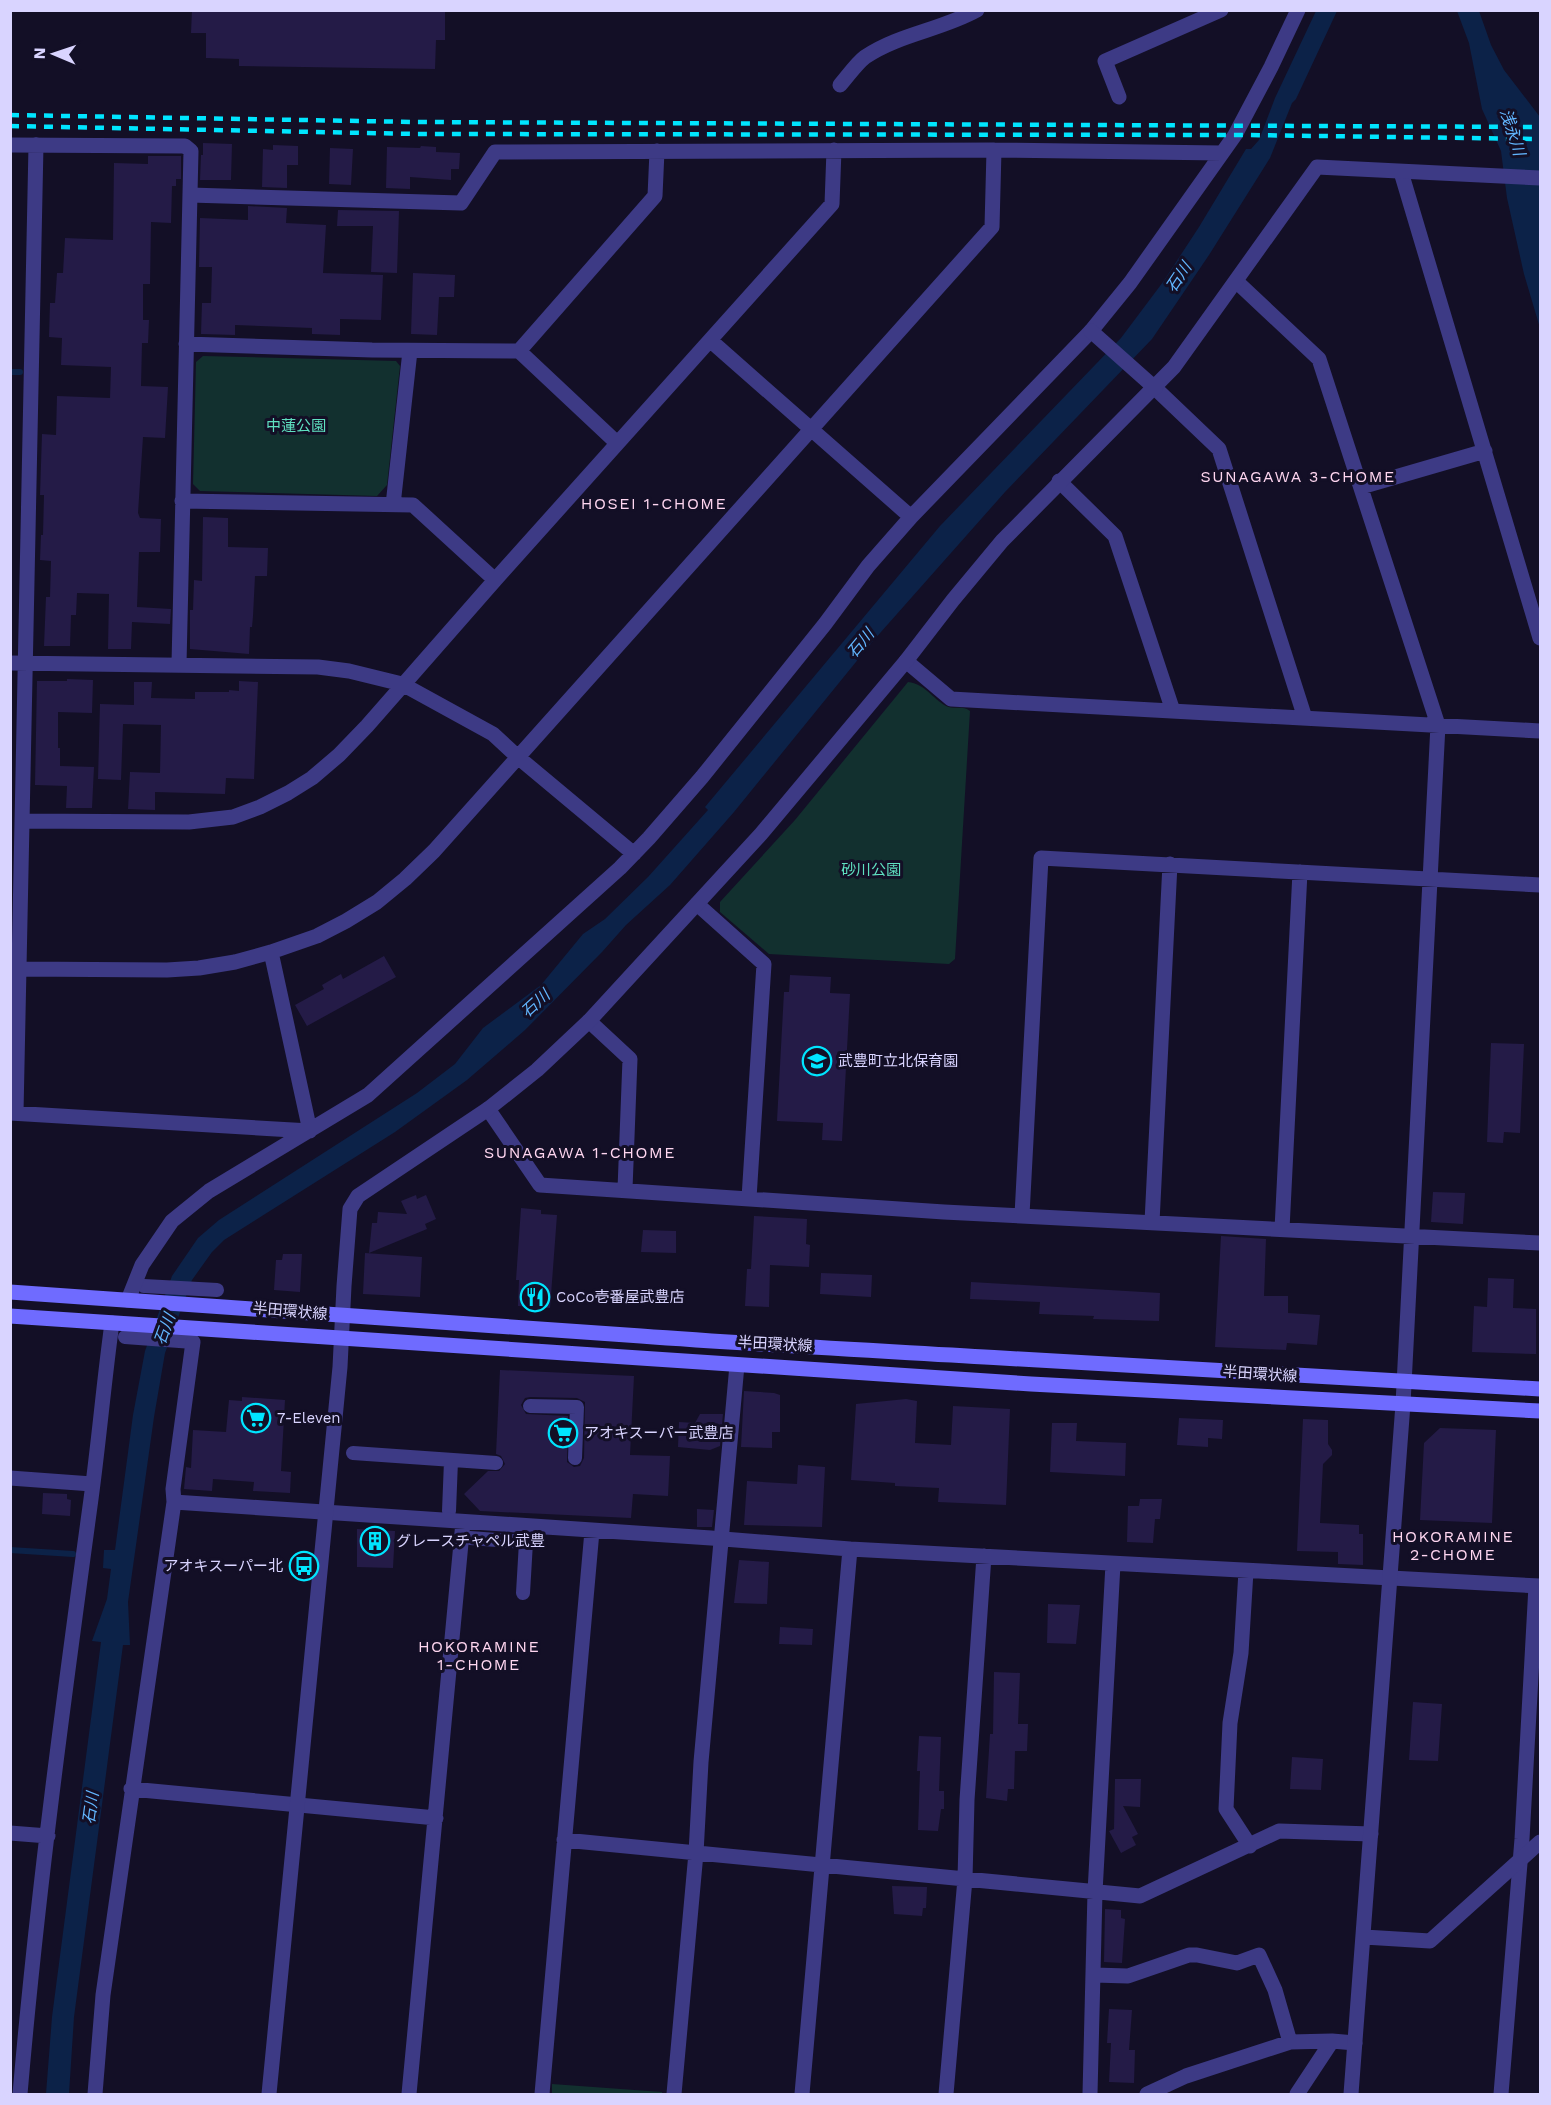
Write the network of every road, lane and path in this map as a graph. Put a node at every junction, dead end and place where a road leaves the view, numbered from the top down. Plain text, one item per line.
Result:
1 (977, 10) edge
2 (1221, 10) edge
3 (1298, 10) edge
4 (840, 85) dead end
5 (1119, 97) dead end
6 (10, 145) edge
7 (36, 145) junction
8 (834, 150) junction
9 (994, 150) junction
10 (657, 151) junction
11 (1222, 153) junction
12 (1401, 172) junction
13 (1540, 178) edge
14 (190, 195) junction
15 (1237, 282) junction
16 (1091, 331) junction
17 (711, 341) junction
18 (186, 344) junction
19 (410, 351) junction
20 (519, 351) junction
21 (1155, 388) junction
22 (812, 429) junction
23 (617, 443) junction
24 (1485, 451) junction
25 (1059, 481) junction
26 (1361, 487) junction
27 (182, 501) junction
28 (393, 505) junction
29 (911, 518) junction
30 (495, 580) junction
31 (1540, 638) edge
32 (906, 661) junction
33 (18, 663) edge
34 (179, 664) junction
35 (402, 684) junction
36 (1173, 711) junction
37 (1305, 718) junction
38 (1438, 725) junction
39 (1540, 731) edge
40 (519, 758) junction
41 (22, 820) junction
42 (634, 854) junction
43 (1170, 864) junction
44 (1300, 872) junction
45 (1430, 879) junction
46 (1540, 885) edge
47 (697, 904) junction
48 (271, 952) junction
49 (20, 969) junction
50 (589, 1021) junction
51 (488, 1109) junction
52 (13, 1113) edge
53 (310, 1131) junction
54 (625, 1189) junction
55 (749, 1198) junction
56 (1022, 1215) junction
57 (1152, 1222) junction
58 (1282, 1229) junction
59 (1412, 1238) junction
60 (1540, 1243) edge
61 (217, 1290) dead end
62 (10, 1292) edge
63 (137, 1295) junction
64 (10, 1316) edge
65 (342, 1316) junction
66 (112, 1323) junction
67 (194, 1335) junction
68 (342, 1339) junction
69 (736, 1365) junction
70 (1405, 1382) junction
71 (1540, 1389) edge
72 (1403, 1404) junction
73 (530, 1406) dead end
74 (1540, 1411) edge
75 (353, 1453) dead end
76 (575, 1458) dead end
77 (452, 1461) junction
78 (496, 1464) dead end
79 (10, 1478) edge
80 (92, 1484) junction
81 (174, 1502) junction
82 (449, 1511) dead end
83 (326, 1512) junction
84 (463, 1522) junction
85 (592, 1531) junction
86 (470, 1538) dead end
87 (722, 1539) junction
88 (849, 1549) junction
89 (984, 1556) junction
90 (1113, 1564) junction
91 (1246, 1571) junction
92 (1390, 1578) junction
93 (1538, 1586) edge
94 (524, 1593) dead end
95 (131, 1789) junction
96 (298, 1804) junction
97 (436, 1818) junction
98 (10, 1833) edge
99 (1371, 1834) junction
100 (48, 1836) junction
101 (564, 1840) junction
102 (1540, 1842) edge
103 (1250, 1845) junction
104 (696, 1853) junction
105 (1520, 1860) junction
106 (822, 1865) junction
107 (965, 1879) junction
108 (1095, 1892) junction
109 (1364, 1937) junction
110 (1094, 1975) junction
111 (1290, 2042) junction
112 (1332, 2042) junction
113 (1355, 2043) junction
114 (20, 2094) edge
115 (95, 2094) edge
116 (269, 2094) edge
117 (409, 2094) edge
118 (542, 2094) edge
119 (674, 2094) edge
120 (802, 2094) edge
121 (946, 2094) edge
122 (1090, 2094) edge
123 (1147, 2094) edge
124 (1297, 2094) edge
125 (1351, 2094) edge
126 (1502, 2094) edge

1 - 4 street
2 - 5 street
3 - 11 street
6 - 7 street
7 - 14 street
7 - 33 street
8 - 9 street
8 - 10 street
8 - 17 street
9 - 11 street
9 - 22 street
10 - 14 street
10 - 20 street
11 - 16 street
12 - 13 street
12 - 15 street
12 - 24 street
14 - 18 street
15 - 21 street
15 - 26 street
16 - 21 street
16 - 29 street
17 - 22 street
17 - 23 street
18 - 19 street
18 - 27 street
19 - 20 street
19 - 28 street
20 - 23 street
21 - 25 street
21 - 37 street
22 - 29 street
22 - 40 street
23 - 30 street
24 - 26 street
24 - 31 street
25 - 32 street
25 - 36 street
26 - 38 street
27 - 28 street
27 - 34 street
28 - 30 street
29 - 42 street
30 - 35 street
32 - 36 street
32 - 47 street
33 - 34 street
33 - 41 street
34 - 35 street
35 - 40 street
35 - 41 street
36 - 37 street
37 - 38 street
38 - 39 street
38 - 45 street
40 - 42 street
40 - 48 street
41 - 49 street
42 - 53 street
43 - 44 street
43 - 56 street
43 - 57 street
44 - 45 street
44 - 58 street
45 - 46 street
45 - 59 street
47 - 50 street
47 - 55 street
48 - 49 street
48 - 53 street
49 - 52 street
50 - 51 street
50 - 54 street
51 - 54 street
51 - 65 street
52 - 53 street
53 - 63 street
54 - 55 street
55 - 56 street
56 - 57 street
57 - 58 street
58 - 59 street
59 - 60 street
59 - 70 street
61 - 63 street
62 - 63 main road, 半田環状線
63 - 65 main road, 半田環状線
64 - 66 main road, 半田環状線
65 - 68 street
65 - 70 main road, 半田環状線
66 - 67 main road, 半田環状線
66 - 80 street
67 - 68 main road, 半田環状線
67 - 81 street
68 - 69 main road, 半田環状線
68 - 83 street
69 - 72 main road, 半田環状線
69 - 87 street
70 - 71 main road, 半田環状線
70 - 72 street
72 - 74 main road, 半田環状線
72 - 92 street
73 - 76 street
75 - 77 street
77 - 78 street
77 - 82 street
79 - 80 street
80 - 100 street
81 - 83 street
81 - 95 street
83 - 84 street
83 - 96 street
84 - 85 street
84 - 97 street
85 - 87 street
85 - 101 street
86 - 94 street
87 - 88 street
87 - 104 street
88 - 89 street
88 - 106 street
89 - 90 street
89 - 107 street
90 - 91 street
90 - 108 street
91 - 92 street
91 - 103 street
92 - 93 street
92 - 99 street
93 - 105 street
95 - 96 street
95 - 115 street
96 - 97 street
96 - 116 street
97 - 117 street
98 - 100 street
99 - 103 street
99 - 109 street
100 - 114 street
101 - 104 street
101 - 118 street
102 - 105 street
103 - 108 street
104 - 106 street
104 - 119 street
105 - 109 street
105 - 126 street
106 - 107 street
106 - 120 street
107 - 108 street
107 - 121 street
108 - 110 street
109 - 113 street
110 - 111 street
110 - 122 street
111 - 112 street
111 - 123 street
112 - 113 street
112 - 124 street
113 - 125 street

